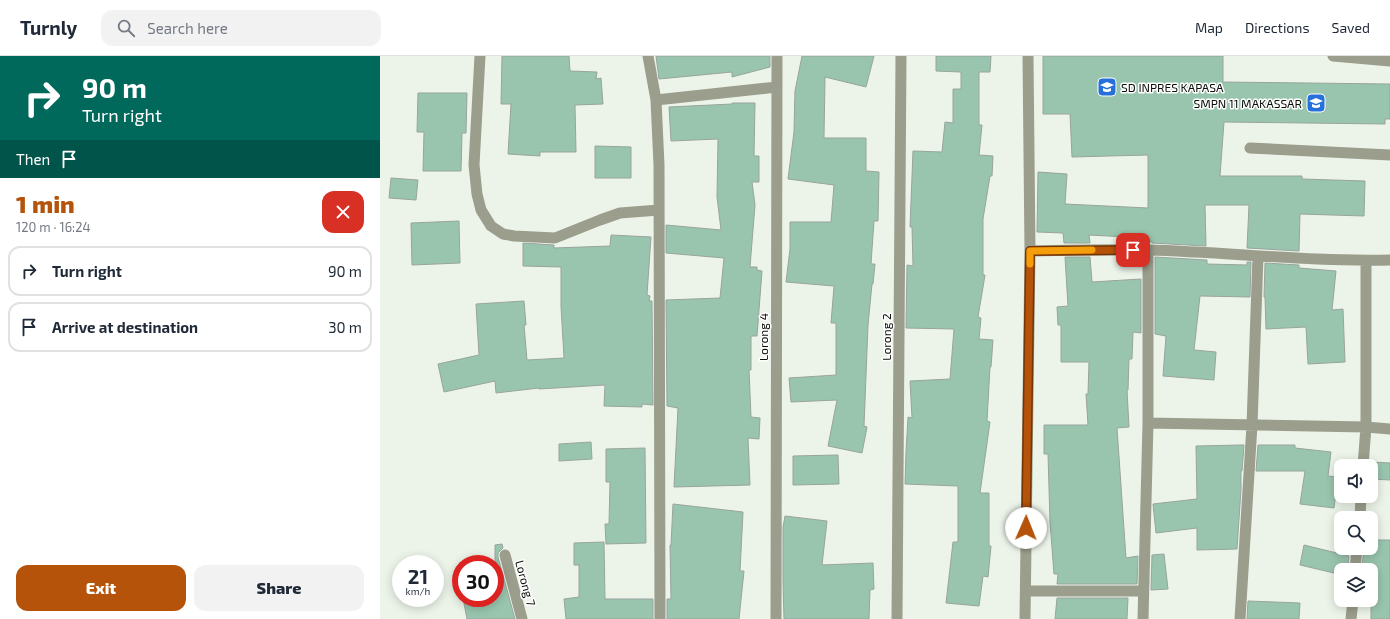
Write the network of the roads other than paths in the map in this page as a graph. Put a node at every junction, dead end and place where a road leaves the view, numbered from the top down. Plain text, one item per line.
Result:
1 (480, 56) edge
2 (648, 56) edge
3 (777, 56) edge
4 (901, 56) edge
5 (1028, 56) edge
6 (1333, 56) edge
7 (1390, 60) edge
8 (777, 87) junction
9 (656, 100) junction
10 (1250, 148) dead end
11 (1390, 155) edge
12 (659, 210) junction
13 (1148, 250) junction
14 (1030, 251) junction
15 (1258, 256) junction
16 (1390, 260) edge
17 (1366, 261) junction
18 (1148, 423) junction
19 (1252, 426) junction
20 (1366, 427) junction
21 (1390, 429) edge
22 (1364, 459) edge
23 (505, 554) dead end
24 (1026, 591) junction
25 (1143, 591) junction
26 (1352, 607) edge
27 (522, 619) edge
28 (660, 619) edge
29 (776, 619) edge
30 (897, 619) edge
31 (1025, 619) edge
32 (1143, 619) edge
33 (1240, 619) edge
34 (1351, 619) edge

1 - 12 street
2 - 9 street
3 - 8 street, Lorong 4
4 - 30 street, Lorong 2
5 - 14 street
6 - 7 street
8 - 9 street
8 - 29 street, Lorong 4
9 - 12 street
10 - 11 street
12 - 28 street
13 - 14 street
13 - 15 street
13 - 18 street
14 - 24 street
15 - 17 street
15 - 19 street
16 - 17 street
17 - 20 street
18 - 19 street
18 - 25 street
19 - 20 street
19 - 33 street
20 - 21 street
20 - 22 street
23 - 27 street, Lorong 7
24 - 25 street
24 - 31 street
25 - 32 street
26 - 34 street

